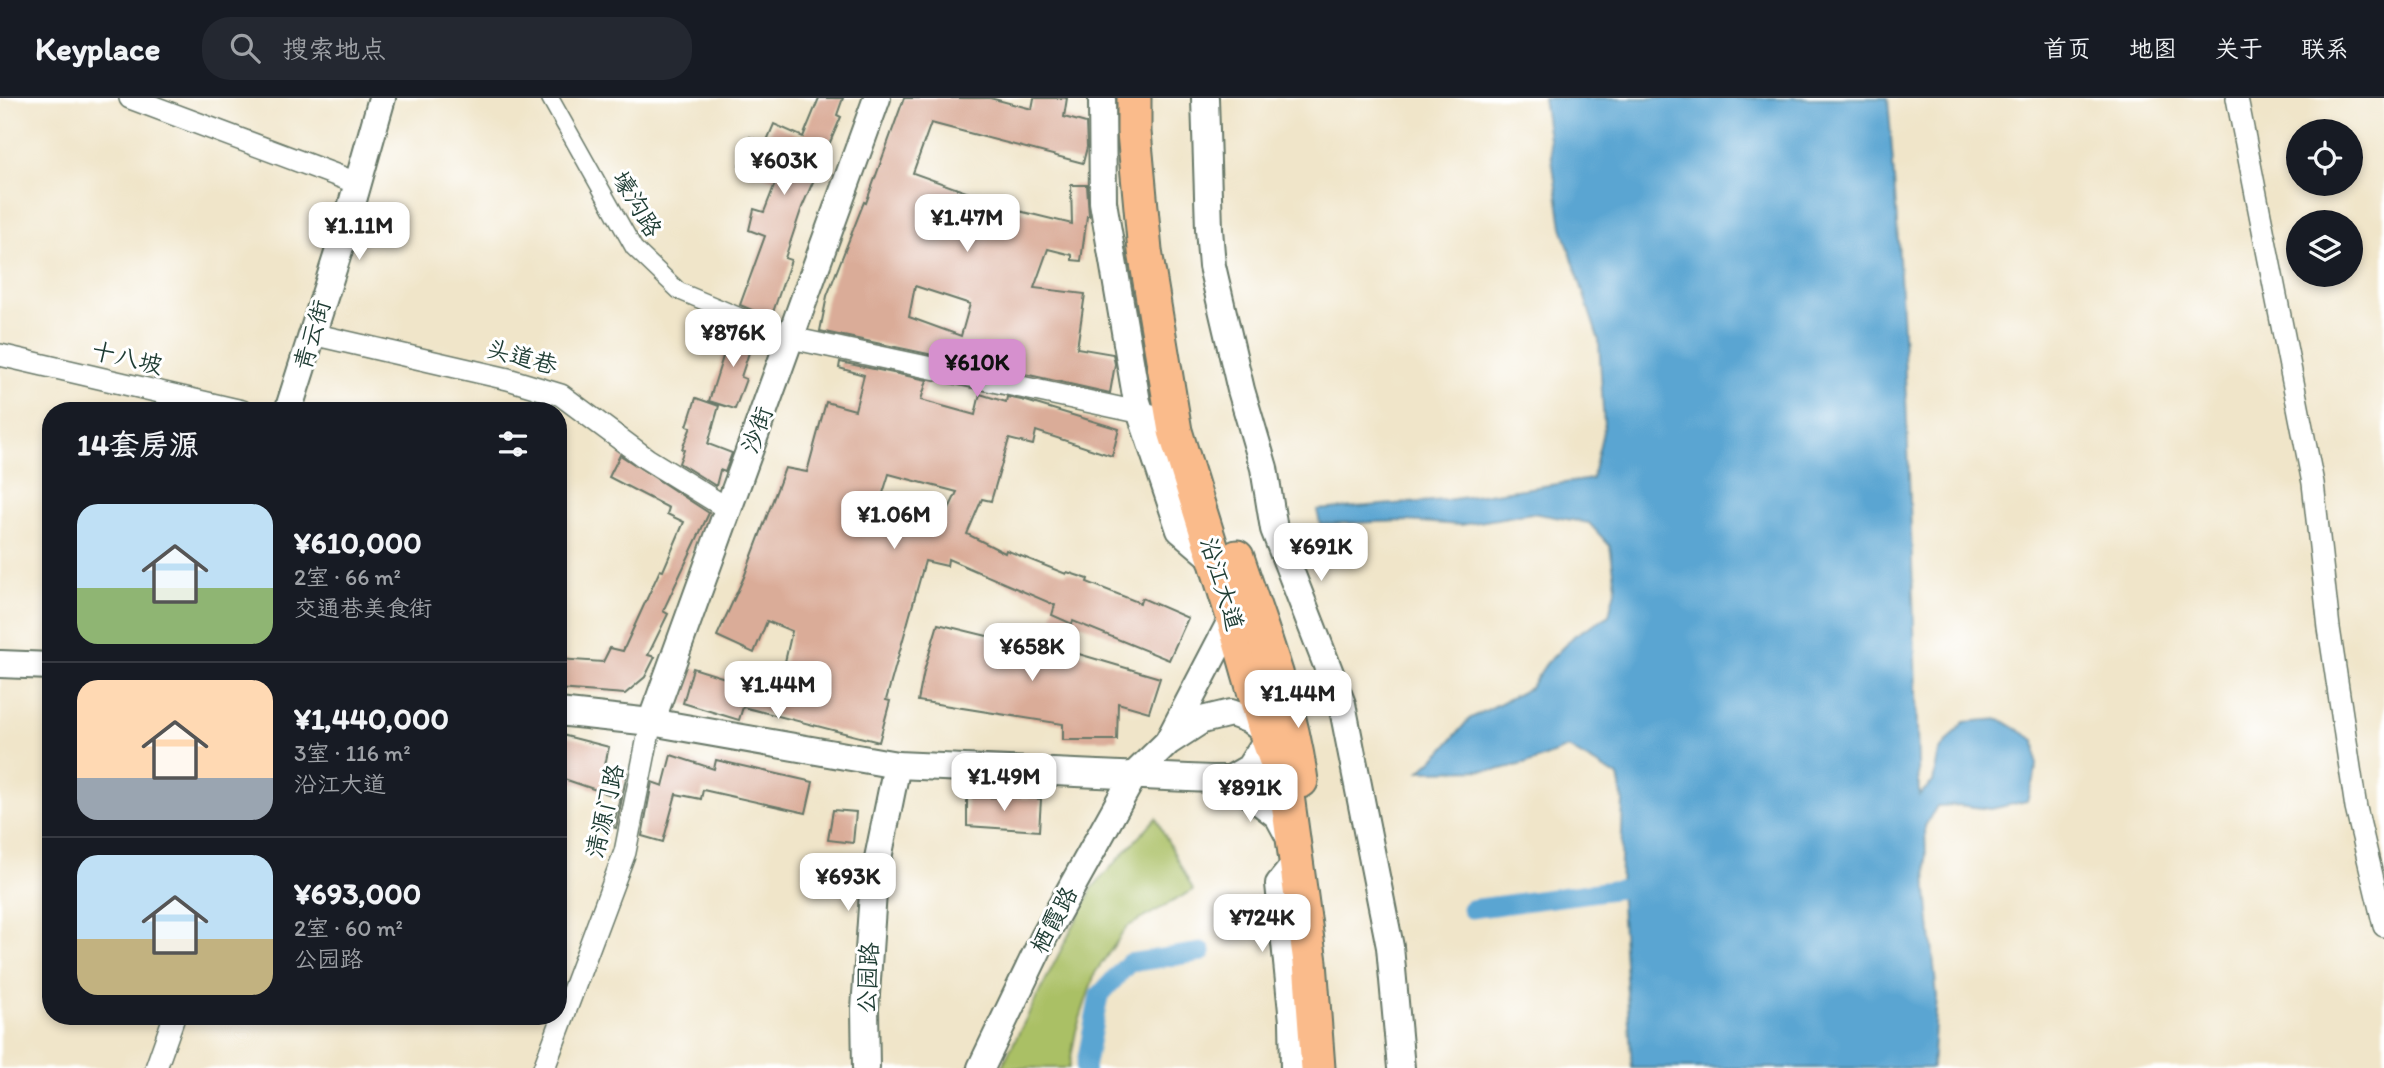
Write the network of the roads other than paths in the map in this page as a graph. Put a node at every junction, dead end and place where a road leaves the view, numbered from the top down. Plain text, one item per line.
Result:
1 (130, 98) edge
2 (382, 98) edge
3 (550, 98) edge
4 (877, 98) edge
5 (1102, 98) edge
6 (1134, 98) edge
7 (1155, 98) edge
8 (1205, 98) edge
9 (2237, 98) edge
10 (357, 183) junction
11 (312, 334) junction
12 (791, 338) junction
13 (0, 355) edge
14 (203, 402) edge
15 (291, 402) edge
16 (1141, 413) junction
17 (1173, 420) junction
18 (728, 509) junction
19 (1216, 562) junction
20 (1233, 617) junction
21 (0, 664) edge
22 (42, 666) edge
23 (567, 713) edge
24 (651, 722) junction
25 (1266, 733) junction
26 (1168, 742) junction
27 (1299, 762) junction
28 (897, 765) junction
29 (1134, 775) junction
30 (1230, 779) junction
31 (1296, 854) junction
32 (2384, 926) edge
33 (567, 1007) edge
34 (171, 1025) edge
35 (560, 1025) edge
36 (156, 1068) edge
37 (544, 1068) edge
38 (866, 1068) edge
39 (981, 1068) edge
40 (1294, 1068) edge
41 (1318, 1068) edge
42 (1334, 1068) edge
43 (1401, 1068) edge

1 - 10 street
2 - 10 street, 青云街
3 - 12 street, 壕沟路
4 - 12 street, 沙街
5 - 16 street
6 - 17 main road, 沿江大道
7 - 27 main road, 沿江大道
8 - 43 street
9 - 32 street
10 - 11 street, 青云街
11 - 15 street, 青云街
11 - 18 street, 头道巷
12 - 16 street
12 - 18 street, 沙街
13 - 14 street, 十八坡
16 - 17 street
16 - 19 street
17 - 19 main road, 沿江大道
18 - 24 street, 沙街
19 - 20 main road, 沿江大道
20 - 25 main road, 沿江大道
20 - 26 street
21 - 22 street
23 - 24 street
24 - 28 street
24 - 33 street, 清源门路
25 - 26 street
25 - 27 street
25 - 30 street
25 - 31 main road, 沿江大道
26 - 29 street, 栖霞路
27 - 42 main road, 沿江大道
28 - 29 street
28 - 38 street, 公园路
29 - 30 street
29 - 39 street, 栖霞路
30 - 31 street
31 - 40 street
31 - 41 main road, 沿江大道
34 - 36 street
35 - 37 street, 清源门路

